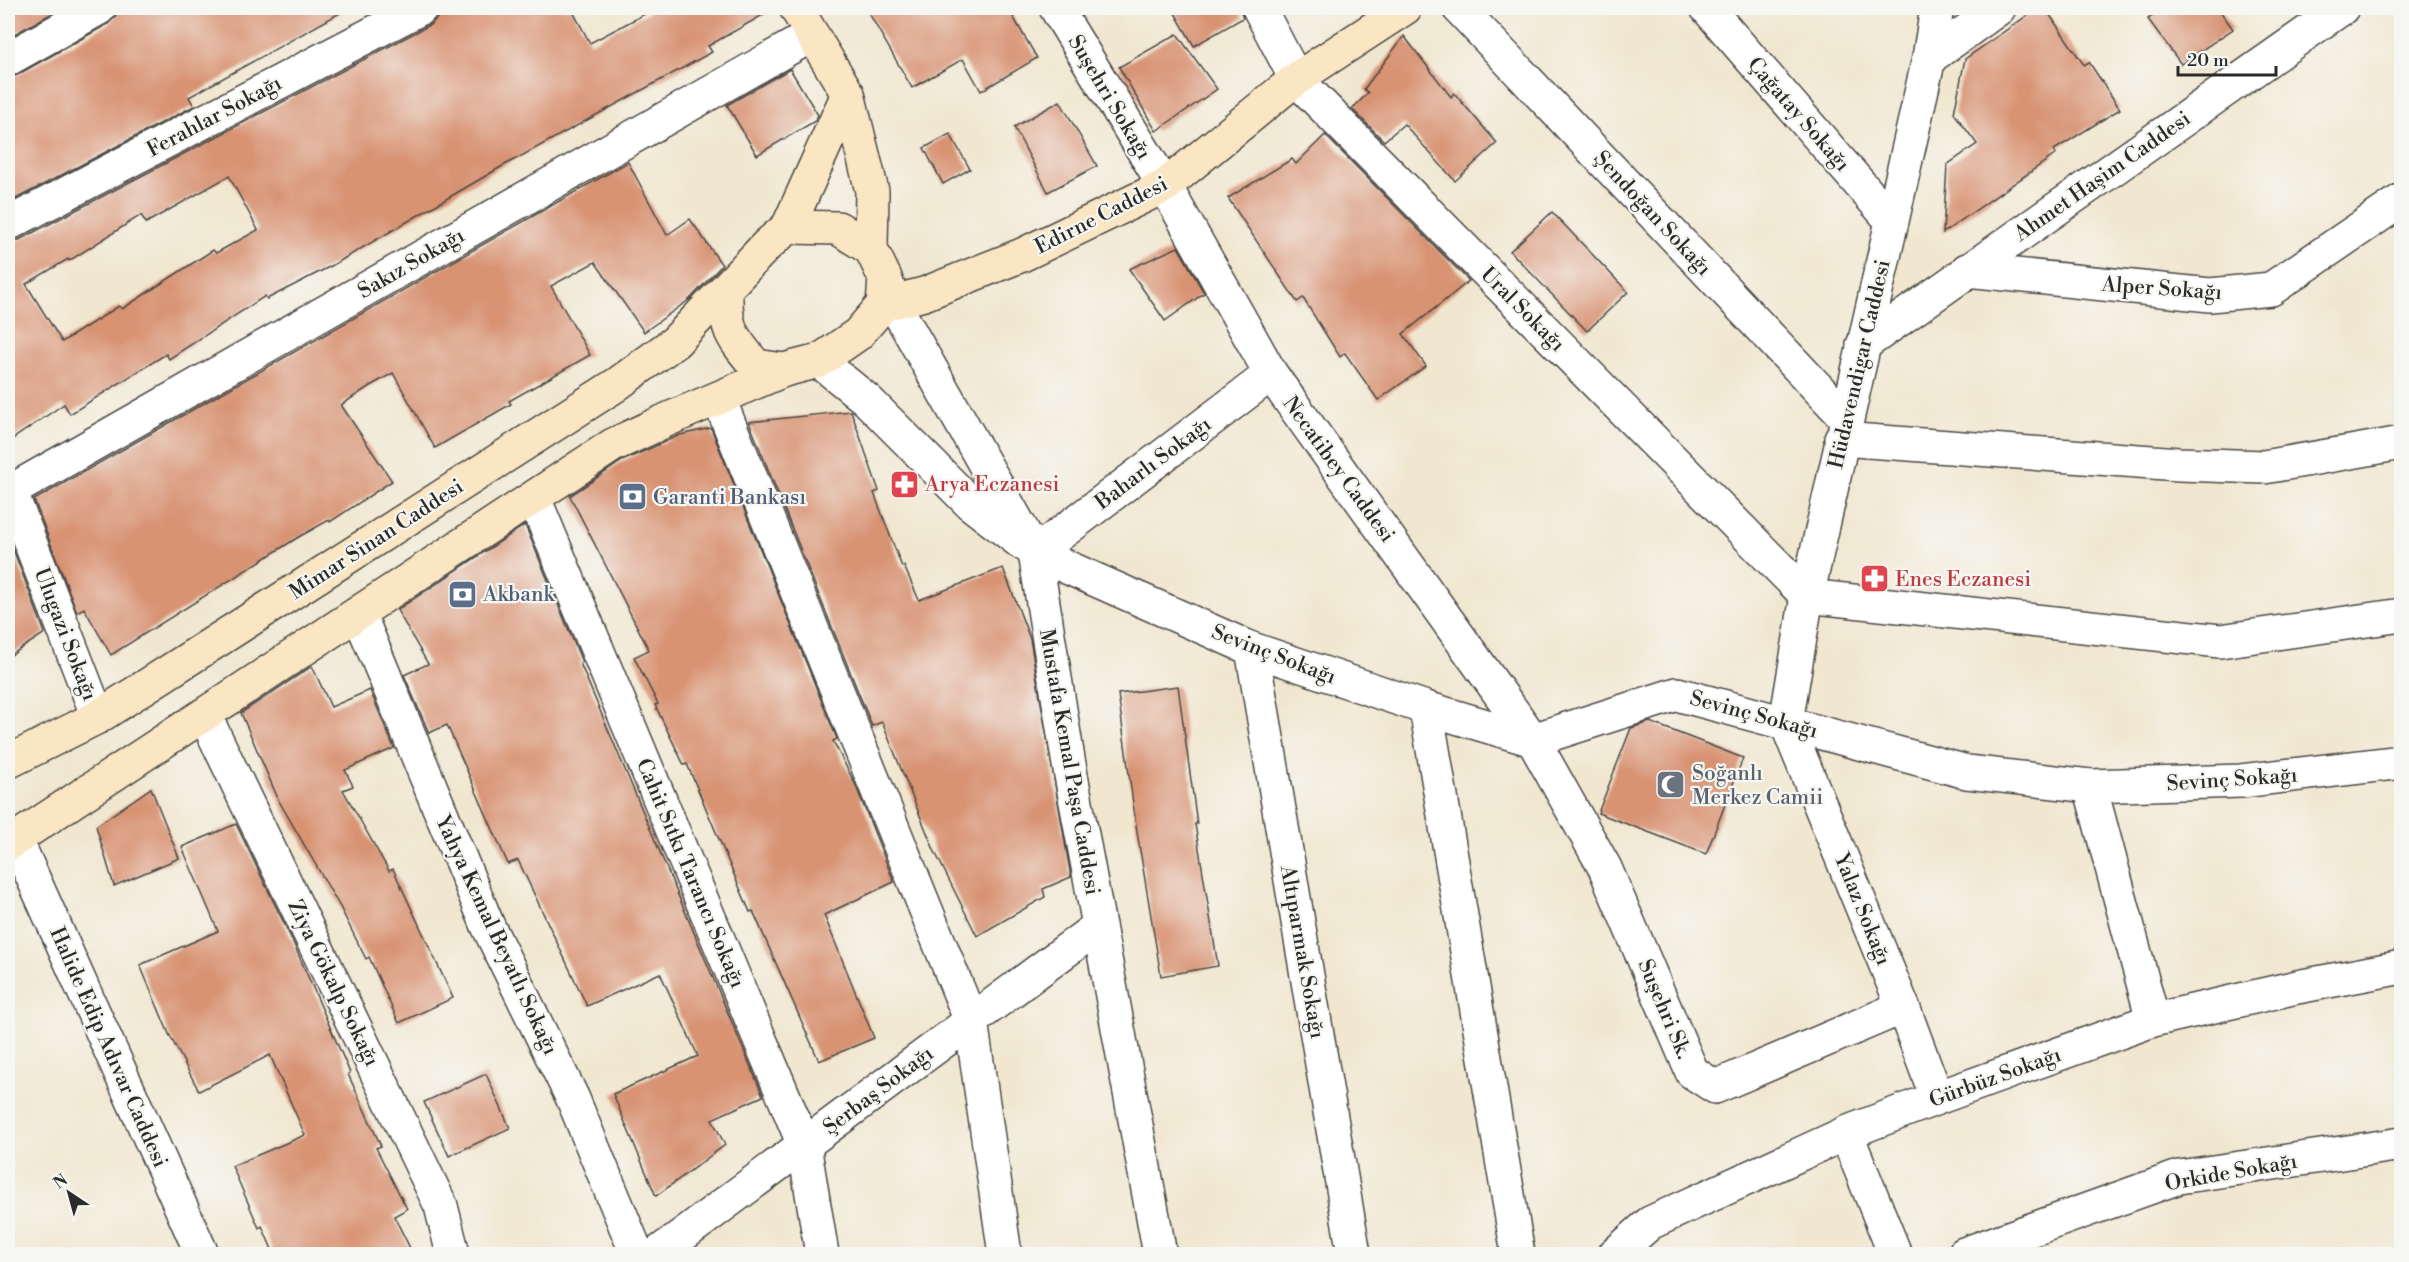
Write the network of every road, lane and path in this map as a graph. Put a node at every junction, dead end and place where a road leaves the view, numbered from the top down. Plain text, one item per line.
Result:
1 (99, 8) edge
2 (421, 8) edge
3 (1056, 8) edge
4 (1259, 8) edge
5 (1405, 8) edge
6 (1459, 8) edge
7 (1707, 8) edge
8 (1936, 8) edge
9 (1999, 8) edge
10 (2342, 8) edge
11 (804, 21) edge
12 (8, 58) edge
13 (1929, 58) junction
14 (1296, 79) junction
15 (848, 94) junction
16 (1165, 186) junction
17 (2397, 208) edge
18 (1891, 220) junction
19 (8, 224) edge
20 (789, 227) junction
21 (871, 249) junction
22 (1967, 270) junction
23 (726, 290) junction
24 (889, 290) junction
25 (1863, 345) junction
26 (819, 361) junction
27 (784, 370) junction
28 (1271, 374) junction
29 (719, 399) junction
30 (1844, 429) junction
31 (2402, 443) edge
32 (9, 488) edge
33 (534, 498) junction
34 (1035, 553) junction
35 (1807, 596) junction
36 (359, 614) junction
37 (2402, 615) edge
38 (1252, 649) junction
39 (1426, 708) junction
40 (205, 716) junction
41 (98, 717) junction
42 (1786, 722) junction
43 (1533, 740) junction
44 (8, 762) edge
45 (2402, 762) edge
46 (2090, 786) junction
47 (12, 842) edge
48 (1099, 926) junction
49 (2402, 967) edge
50 (1903, 1006) junction
51 (2153, 1020) junction
52 (971, 1021) junction
53 (1937, 1098) junction
54 (1846, 1133) junction
55 (2402, 1144) edge
56 (804, 1145) junction
57 (202, 1254) edge
58 (453, 1254) edge
59 (637, 1254) edge
60 (657, 1254) edge
61 (822, 1254) edge
62 (1005, 1254) edge
63 (1160, 1254) edge
64 (1354, 1254) edge
65 (1518, 1254) edge
66 (1615, 1254) edge
67 (1895, 1254) edge
68 (1964, 1254) edge

1 - 12 street
2 - 19 street, Ferahlar Sokağı
3 - 16 street, Suşehri Sokağı
4 - 14 street, Ural Sokağı
5 - 14 main road, Edirne Caddesi
6 - 30 street, Şendoğan Sokağı
7 - 18 street, Çağatay Sokağı
8 - 13 street, Hüdavendigar Caddesi
9 - 13 street
10 - 22 street, Ahmet Haşim Caddesi
11 - 15 main road
11 - 32 street, Sakız Sokağı
13 - 18 street, Hüdavendigar Caddesi
14 - 16 main road, Edirne Caddesi
14 - 35 street, Ural Sokağı
15 - 20 main road
15 - 21 main road
16 - 24 main road, Edirne Caddesi
16 - 28 street, Necatibey Caddesi
17 - 22 street, Alper Sokağı
18 - 25 street, Hüdavendigar Caddesi
20 - 21 main road
20 - 23 main road
21 - 24 main road
22 - 25 street, Ahmet Haşim Caddesi
23 - 27 main road
23 - 41 main road, Mimar Sinan Caddesi
24 - 26 main road
24 - 34 street
25 - 30 street, Hüdavendigar Caddesi
26 - 27 main road
26 - 34 street
27 - 29 main road
28 - 34 street, Baharlı Sokağı
28 - 43 street, Necatibey Caddesi
29 - 33 main road
29 - 52 street
30 - 31 street
30 - 35 street, Hüdavendigar Caddesi
32 - 41 street, Ulugazi Sokağı
33 - 36 main road
33 - 56 street, Cahit Sıtkı Tarancı Sokağı
34 - 38 street, Sevinç Sokağı
34 - 48 street, Mustafa Kemal Paşa Caddesi
35 - 37 street
35 - 42 street, Hüdavendigar Caddesi
36 - 40 main road
36 - 59 street, Yahya Kemal Beyatlı Sokağı
38 - 39 street, Sevinç Sokağı
38 - 64 street, Altıparmak Sokağı
39 - 43 street, Sevinç Sokağı
39 - 65 street
40 - 47 main road
40 - 58 street, Ziya Gökalp Sokağı
41 - 44 main road, Mimar Sinan Caddesi
42 - 43 street, Sevinç Sokağı
42 - 46 street, Sevinç Sokağı
42 - 50 street, Yalaz Sokağı
43 - 50 street, Suşehri Sk.
45 - 46 street, Sevinç Sokağı
46 - 51 street
47 - 57 street, Halide Edip Adıvar Caddesi
48 - 52 street, Şerbaş Sokağı
48 - 63 street, Mustafa Kemal Paşa Caddesi
49 - 51 street, Gürbüz Sokağı
50 - 53 street, Yalaz Sokağı
51 - 53 street, Gürbüz Sokağı
52 - 56 street, Şerbaş Sokağı
52 - 62 street
53 - 54 street, Gürbüz Sokağı
54 - 66 street, Gürbüz Sokağı
54 - 67 street
55 - 68 street, Orkide Sokağı
56 - 60 street, Şerbaş Sokağı
56 - 61 street, Cahit Sıtkı Tarancı Sokağı

